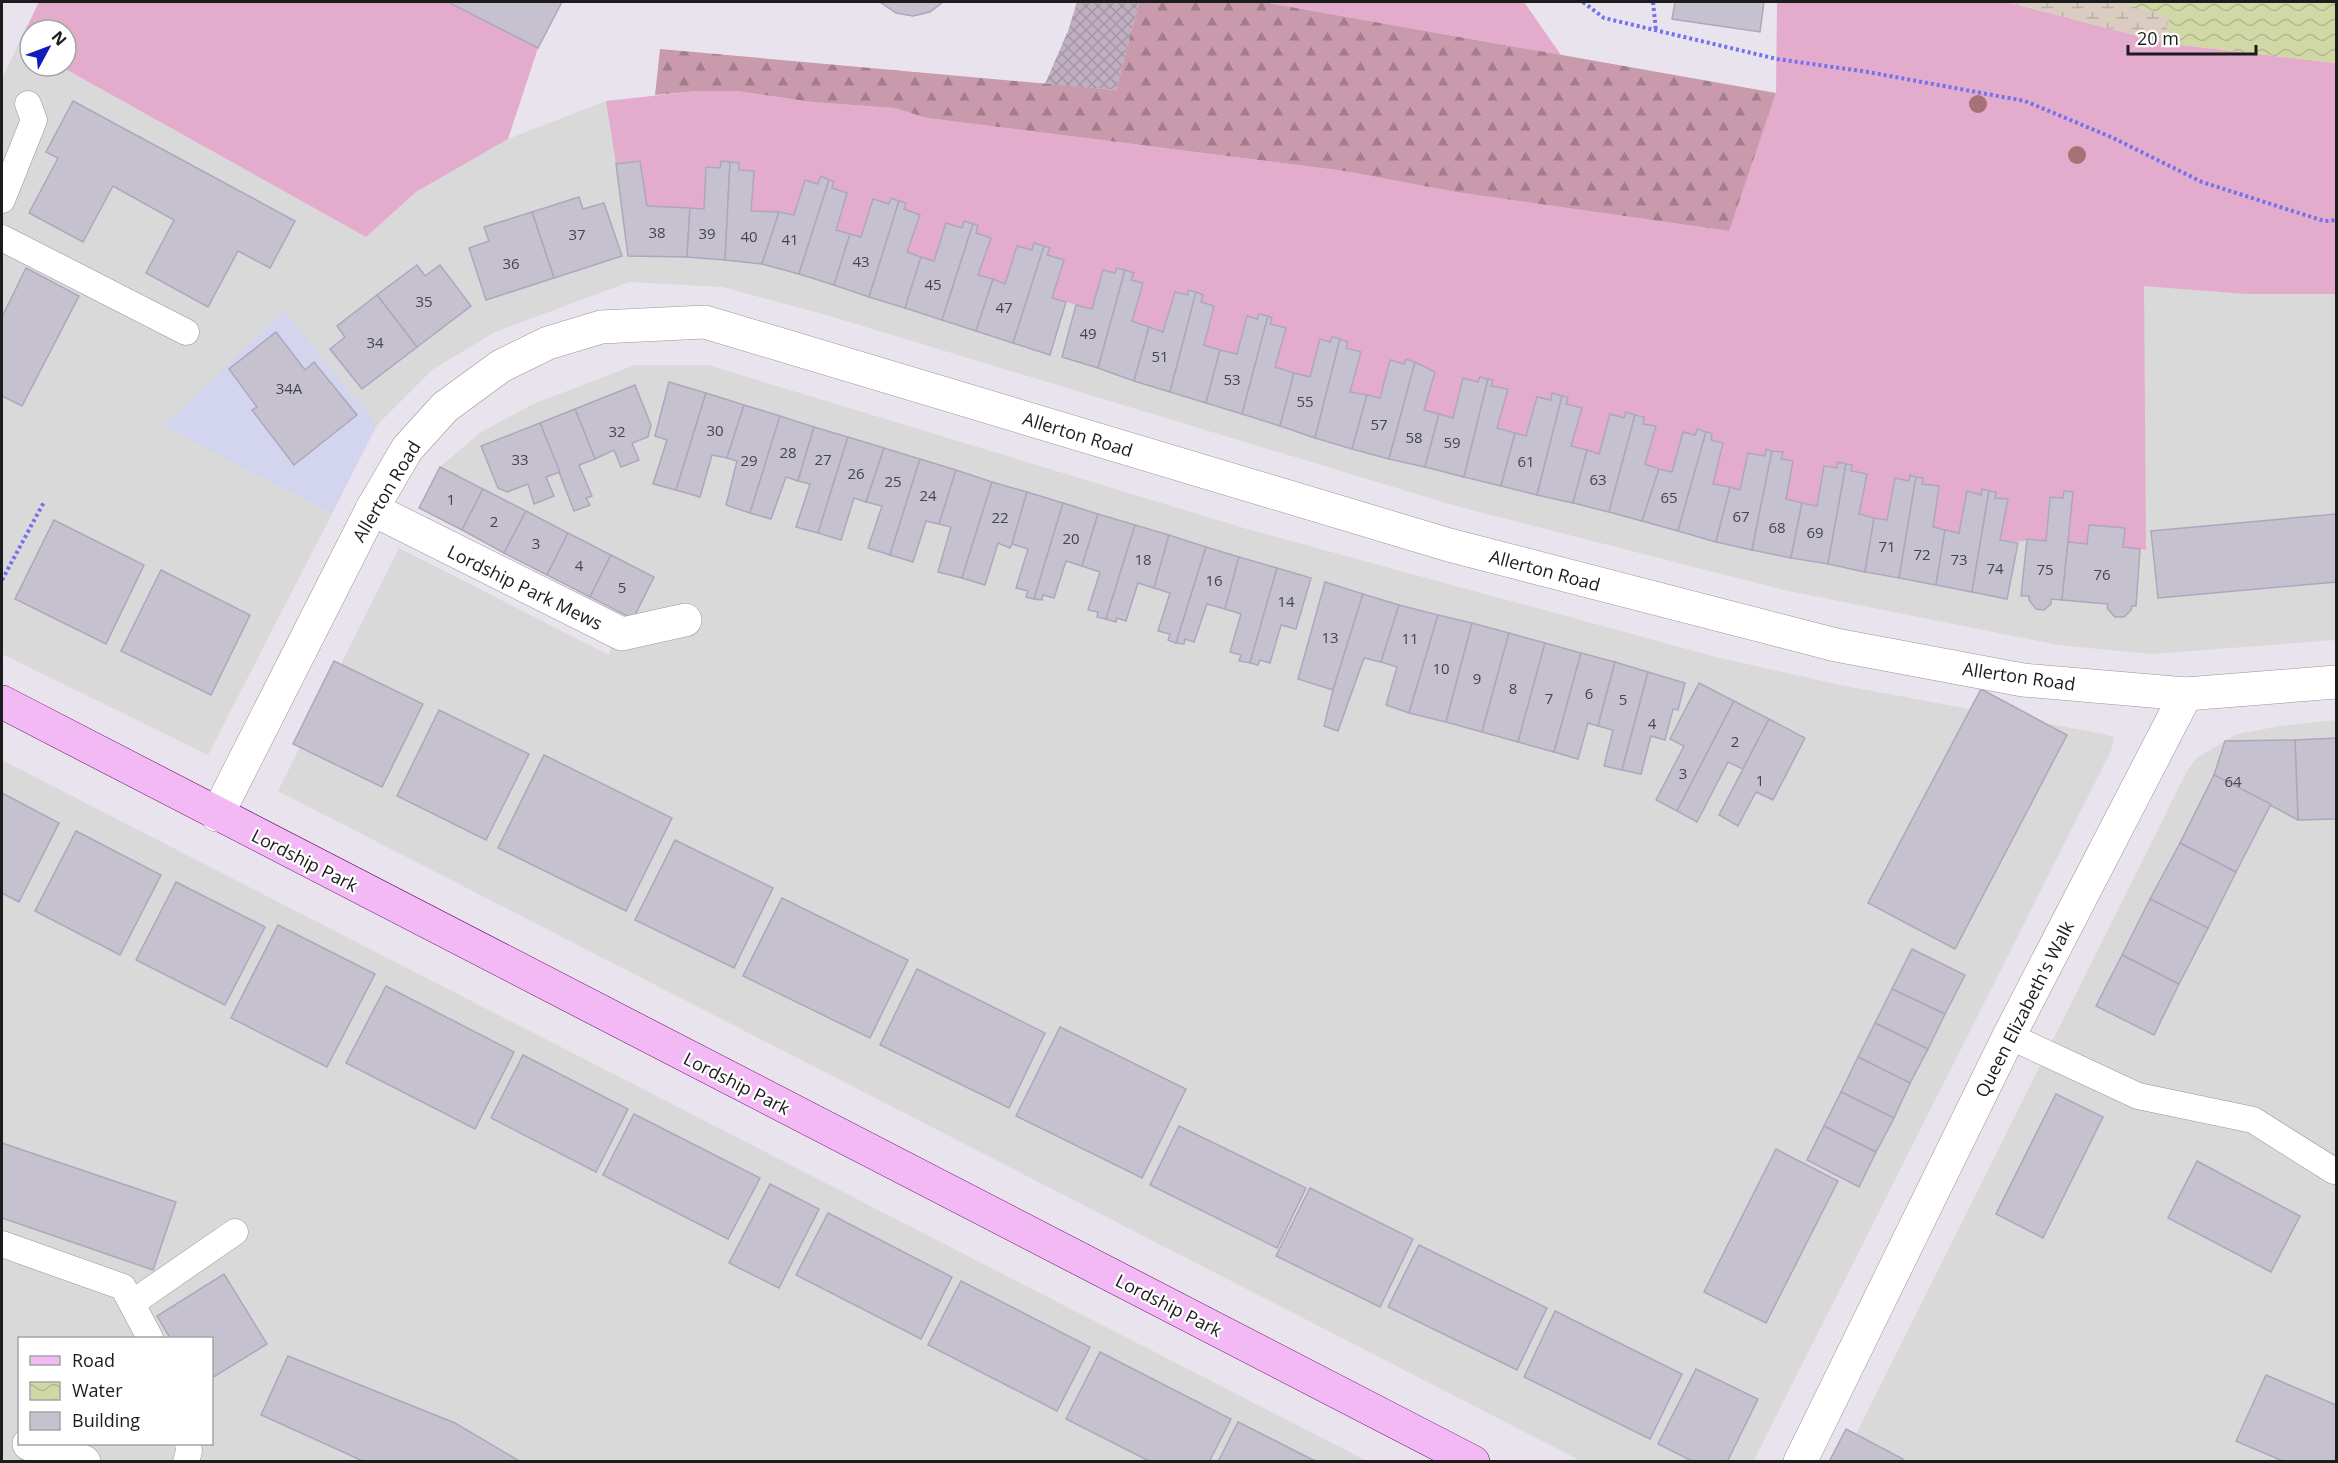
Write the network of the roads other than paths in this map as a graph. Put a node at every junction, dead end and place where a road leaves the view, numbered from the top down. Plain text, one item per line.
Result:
1 (28, 104) dead end
2 (2, 200) edge
3 (2, 238) edge
4 (186, 332) dead end
5 (372, 509) junction
6 (685, 620) dead end
7 (2337, 681) edge
8 (2186, 694) junction
9 (2, 702) edge
10 (217, 815) junction
11 (2009, 1036) junction
12 (2337, 1171) edge
13 (235, 1232) dead end
14 (2, 1244) edge
15 (132, 1303) junction
16 (149, 1337) edge
17 (2, 1435) edge
18 (18, 1439) edge
19 (35, 1445) edge
20 (188, 1445) edge
21 (84, 1461) edge
22 (186, 1461) edge
23 (1473, 1461) edge
24 (1800, 1461) edge

1 - 2 lane
3 - 4 lane
5 - 6 street, Lordship Park Mews
5 - 8 street, Allerton Road
5 - 10 street, Allerton Road
7 - 8 street
8 - 11 street, Queen Elizabeth's Walk
9 - 10 main road, Lordship Park
10 - 23 main road, Lordship Park
11 - 12 lane
11 - 24 street, Queen Elizabeth's Walk
13 - 15 lane
14 - 15 lane
15 - 16 lane
17 - 18 street
19 - 21 street
20 - 22 lane

